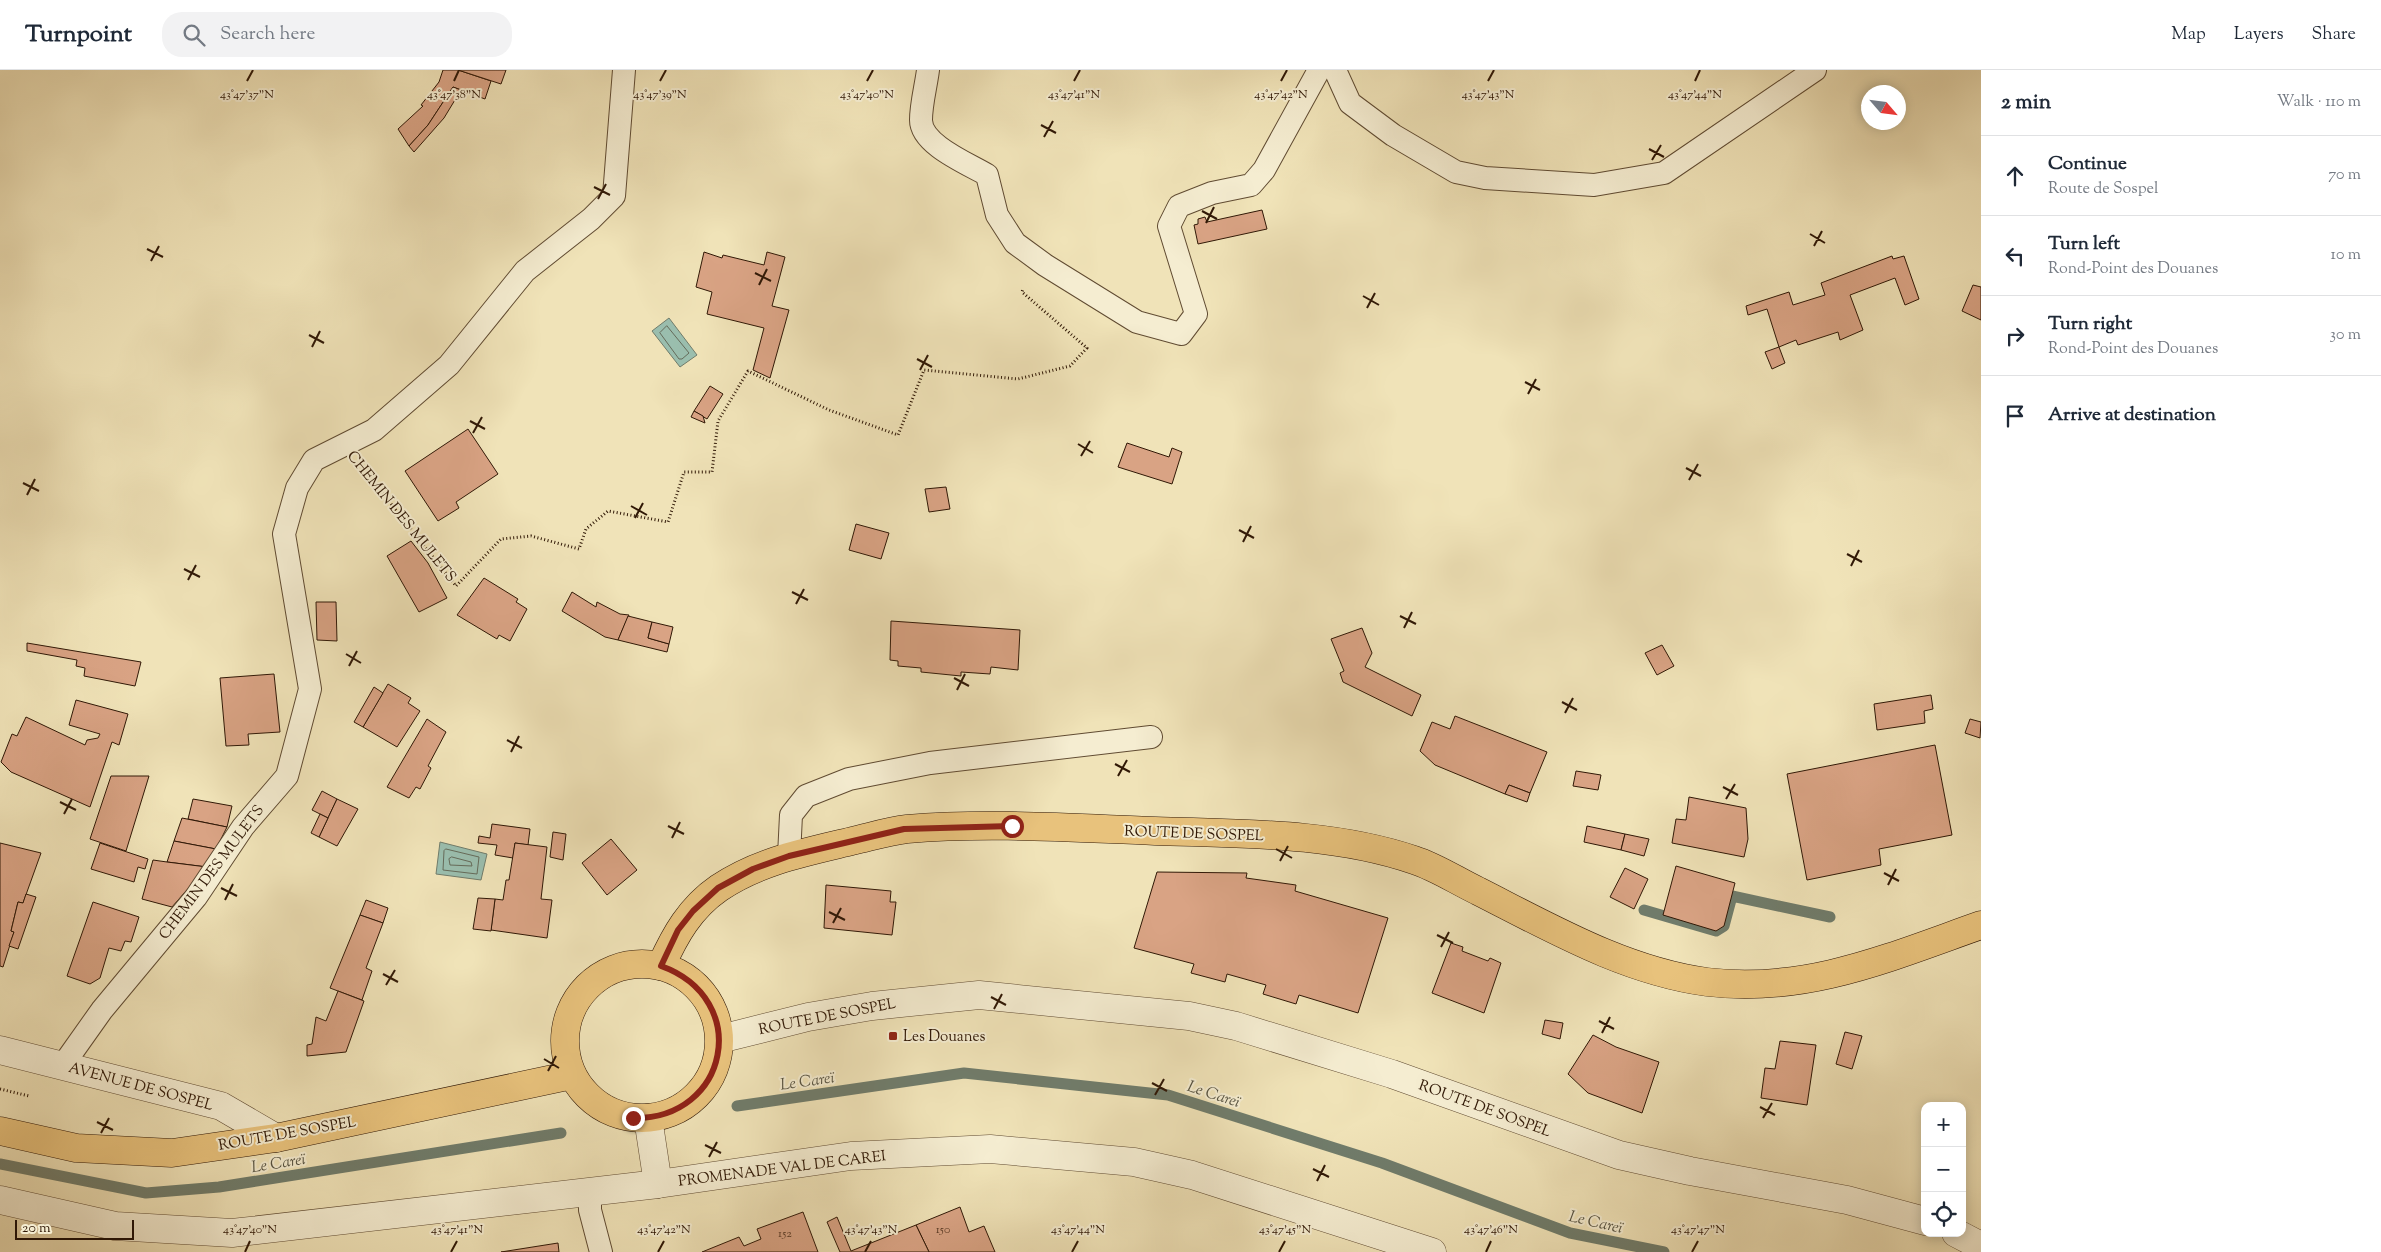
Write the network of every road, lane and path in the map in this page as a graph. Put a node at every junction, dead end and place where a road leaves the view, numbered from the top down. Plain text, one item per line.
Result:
1 (624, 70) edge
2 (928, 70) edge
3 (1319, 70) edge
4 (1335, 70) edge
5 (1815, 70) edge
6 (1045, 265) junction
7 (344, 445) junction
8 (1151, 737) dead end
9 (789, 856) junction
10 (1981, 925) edge
11 (661, 966) junction
12 (720, 1039) junction
13 (0, 1050) edge
14 (63, 1065) junction
15 (572, 1075) junction
16 (648, 1118) junction
17 (0, 1130) edge
18 (276, 1138) junction
19 (658, 1184) junction
20 (590, 1192) junction
21 (0, 1200) edge
22 (1921, 1220) edge
23 (1964, 1237) edge
24 (1981, 1246) edge
25 (601, 1252) edge
26 (1432, 1252) edge

1 - 7 lane, CHEMIN DES MULETS
2 - 6 lane
3 - 6 lane
4 - 5 lane
6 - 7 path, CHEMIN DES MULETS
7 - 14 lane, CHEMIN DES MULETS
8 - 9 lane
9 - 10 main road, ROUTE DE SOSPEL
9 - 11 main road, ROUTE DE SOSPEL
11 - 12 main road
11 - 15 main road
12 - 16 main road
12 - 22 street, ROUTE DE SOSPEL
13 - 14 street, AVENUE DE SOSPEL
14 - 18 street, AVENUE DE SOSPEL
15 - 16 main road
15 - 18 main road, ROUTE DE SOSPEL
16 - 19 street, PROMENADE VAL DE CAREI
17 - 18 main road, ROUTE DE SOSPEL
19 - 20 street, PROMENADE VAL DE CAREI
19 - 26 street, PROMENADE VAL DE CAREI
20 - 21 street, PROMENADE VAL DE CAREI
20 - 25 lane
23 - 24 street

